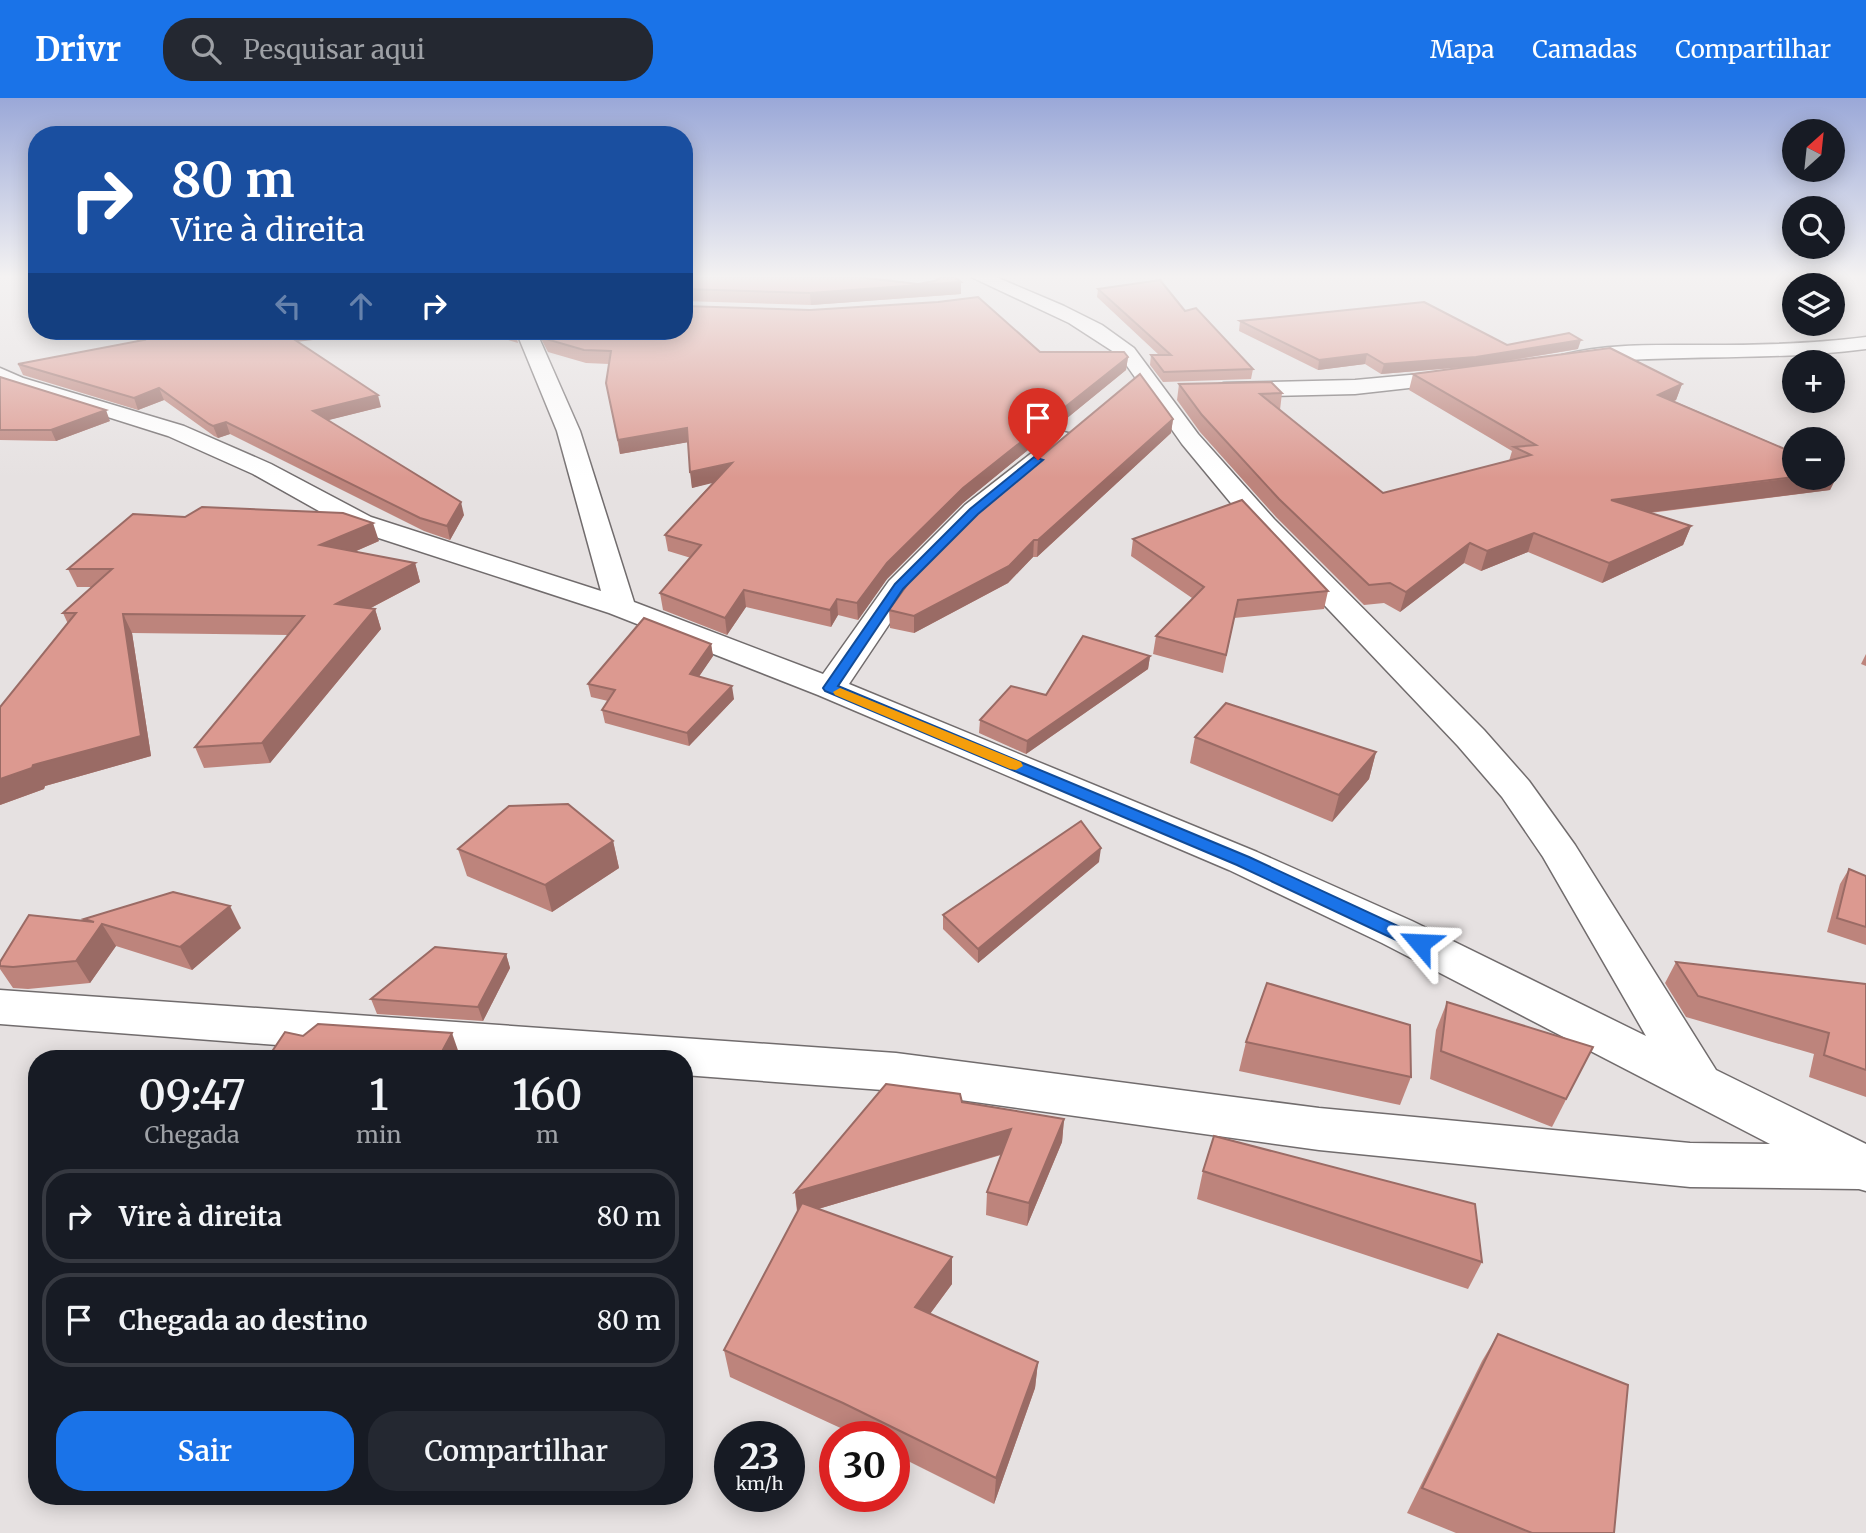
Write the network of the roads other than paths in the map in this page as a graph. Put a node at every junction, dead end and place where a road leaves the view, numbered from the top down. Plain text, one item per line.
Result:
1 (533, 344) edge
2 (1116, 344) edge
3 (1859, 344) edge
4 (1546, 363) edge
5 (1488, 373) edge
6 (0, 374) edge
7 (1209, 390) edge
8 (1080, 425) edge
9 (620, 607) junction
10 (830, 688) junction
11 (0, 1007) edge
12 (593, 1050) edge
13 (693, 1057) edge
14 (1699, 1085) junction
15 (1865, 1169) edge

1 - 9 street
2 - 14 street
3 - 4 street
5 - 7 street
6 - 9 street
8 - 10 street
9 - 10 street
10 - 14 street
11 - 12 street
13 - 15 street
14 - 15 street

